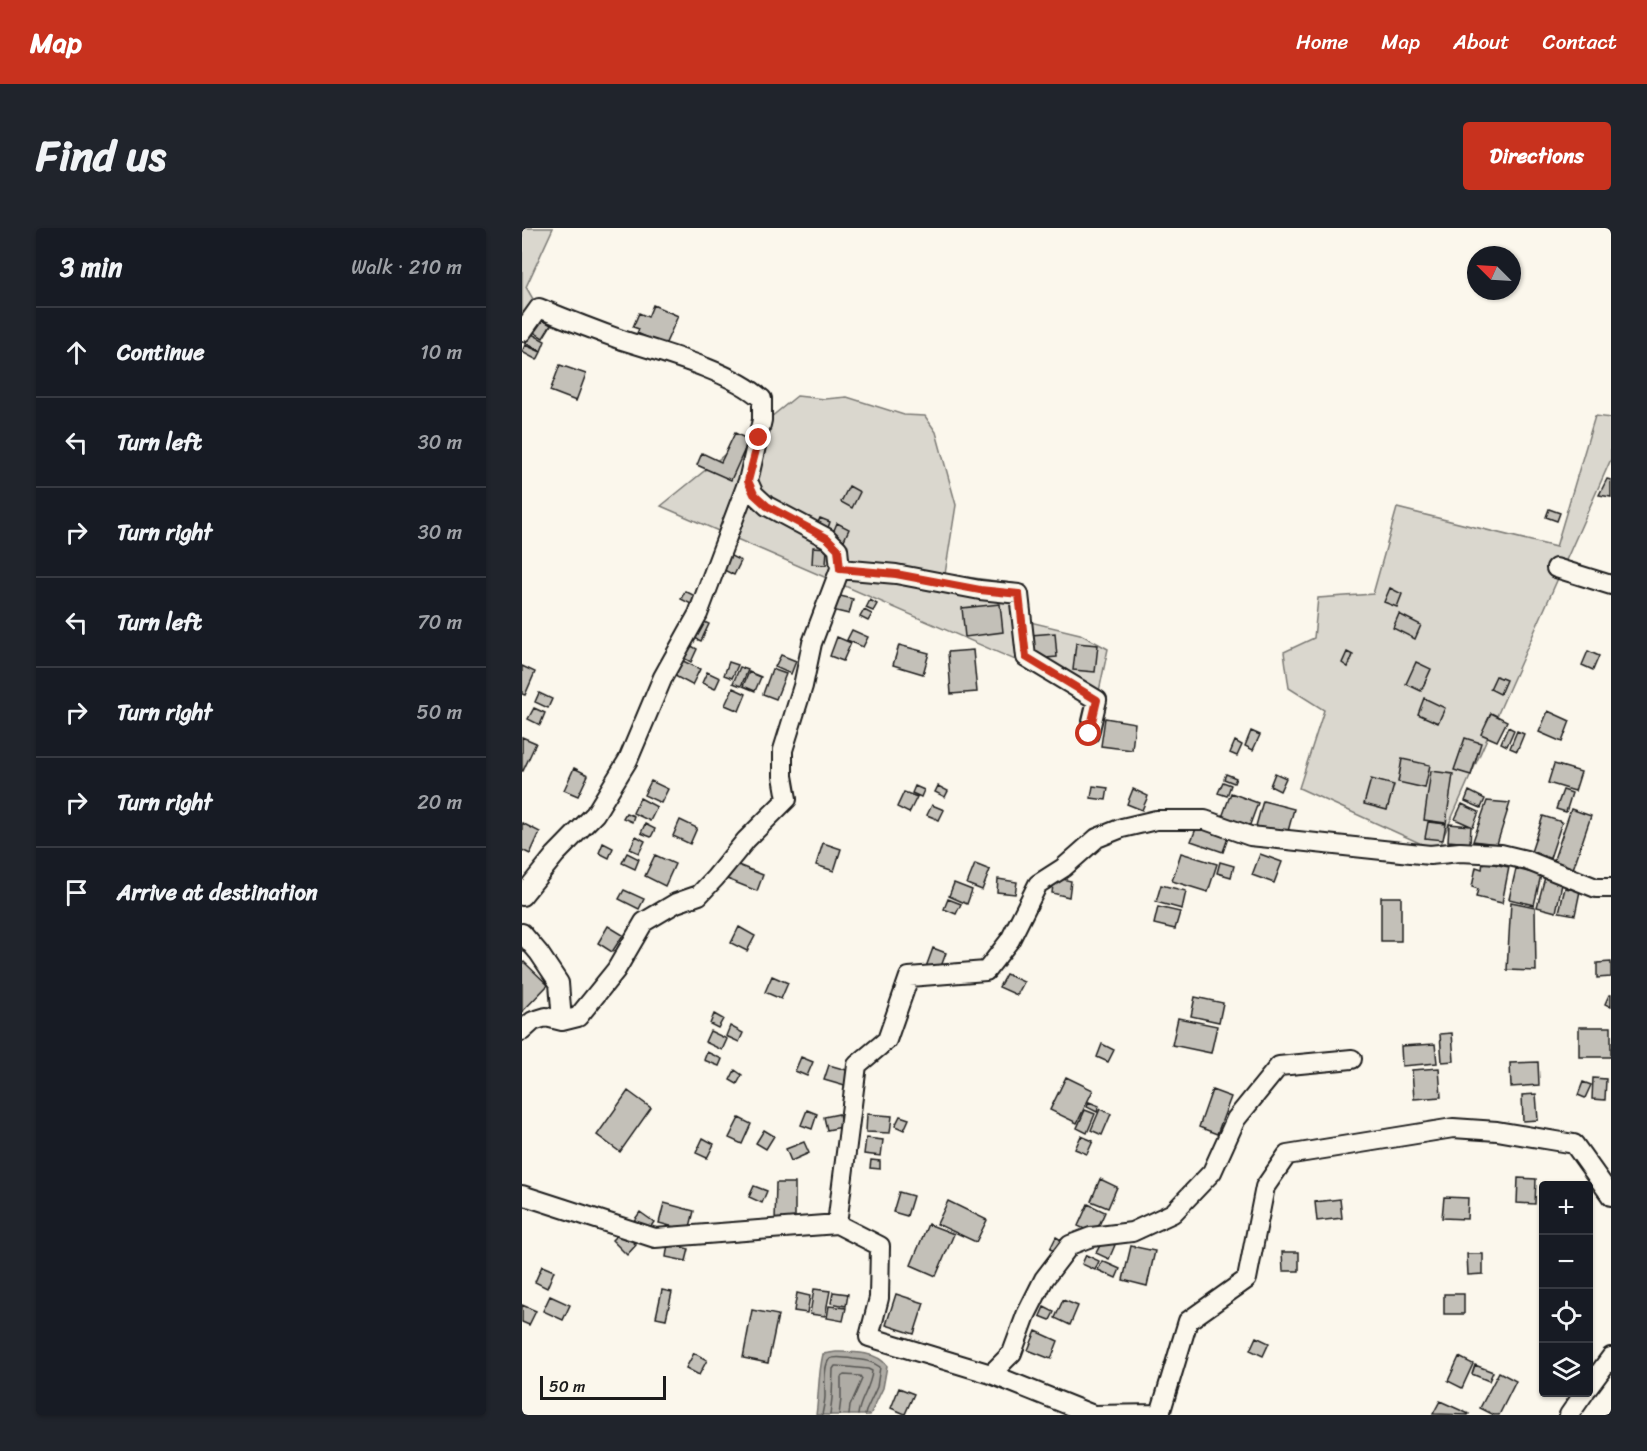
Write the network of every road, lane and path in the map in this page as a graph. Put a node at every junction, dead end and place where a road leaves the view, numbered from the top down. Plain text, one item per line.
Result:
1 (522, 332) edge
2 (748, 481) junction
3 (1556, 568) dead end
4 (840, 569) junction
5 (1611, 585) edge
6 (1089, 734) dead end
7 (1611, 888) edge
8 (522, 896) edge
9 (522, 933) edge
10 (562, 1021) junction
11 (522, 1031) edge
12 (1352, 1059) dead end
13 (522, 1195) edge
14 (1611, 1196) edge
15 (837, 1224) junction
16 (1611, 1357) edge
17 (991, 1374) junction
18 (1593, 1381) edge
19 (1582, 1397) edge
20 (1091, 1415) edge
21 (1569, 1415) edge

1 - 2 street
2 - 4 street
2 - 8 street
3 - 5 street
4 - 6 street
4 - 10 street
7 - 15 street
9 - 10 street
10 - 11 street
12 - 17 street
13 - 15 street
14 - 20 street
15 - 17 street
16 - 18 street
17 - 20 street
19 - 21 street

